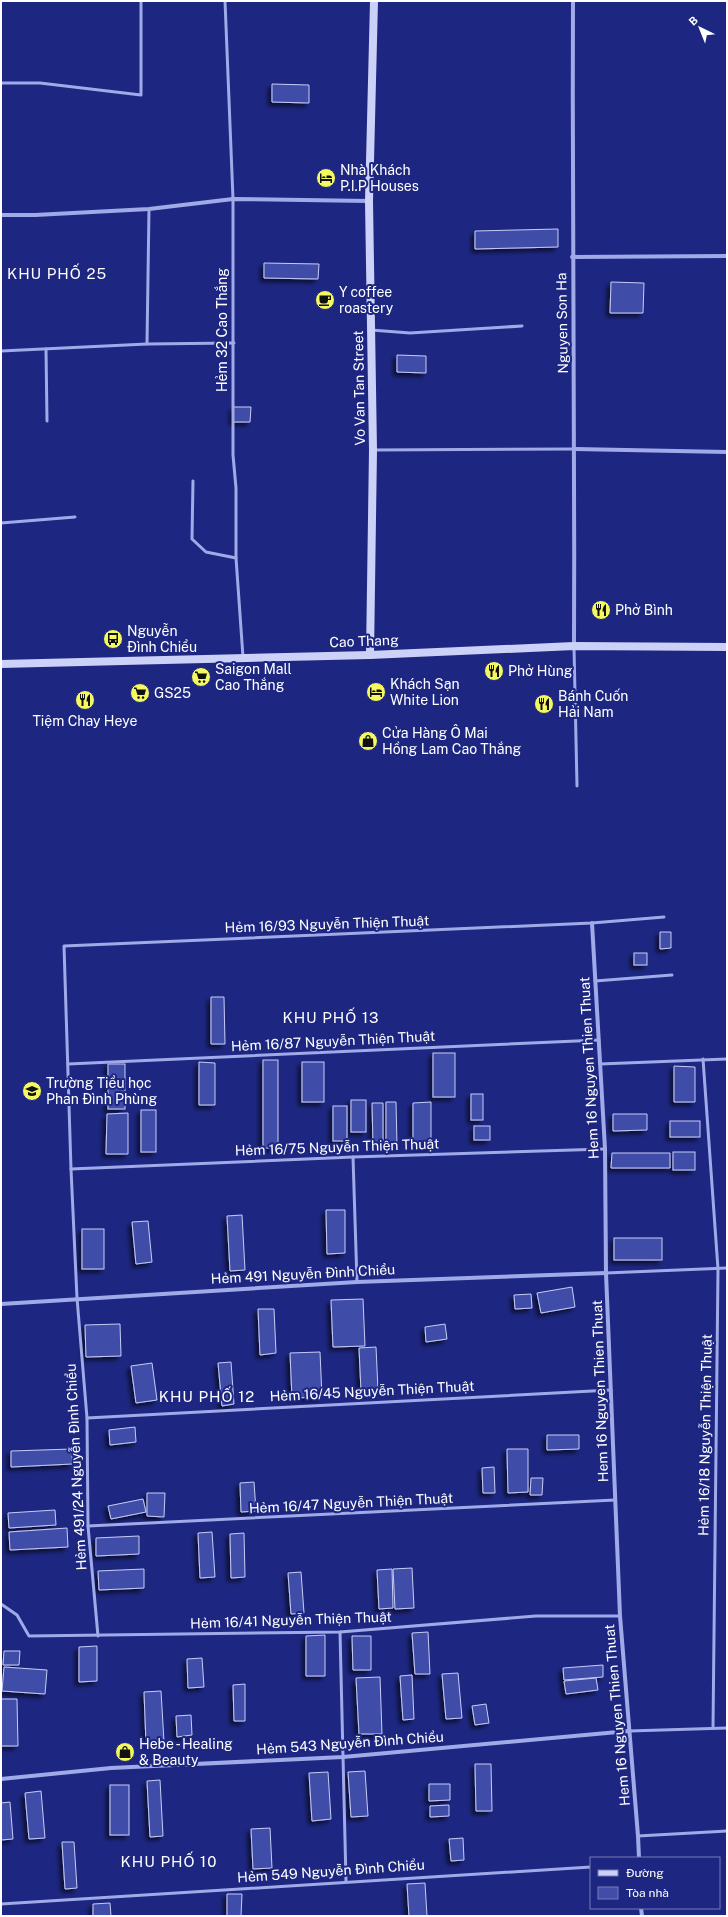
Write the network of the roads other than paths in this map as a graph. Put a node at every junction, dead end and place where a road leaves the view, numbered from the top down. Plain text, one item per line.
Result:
1 (141, 1) edge
2 (225, 1) edge
3 (374, 1) edge
4 (573, 1) edge
5 (1, 83) edge
6 (233, 199) junction
7 (369, 201) junction
8 (149, 209) junction
9 (1, 215) edge
10 (727, 256) edge
11 (572, 257) junction
12 (522, 326) dead end
13 (371, 330) junction
14 (234, 343) junction
15 (147, 344) junction
16 (46, 349) junction
17 (1, 351) edge
18 (47, 421) dead end
19 (373, 450) junction
20 (575, 450) junction
21 (727, 452) edge
22 (193, 481) dead end
23 (75, 517) dead end
24 (1, 523) edge
25 (236, 558) junction
26 (574, 646) junction
27 (727, 647) edge
28 (370, 655) junction
29 (243, 658) junction
30 (1, 664) edge
31 (577, 786) dead end
32 (664, 917) dead end
33 (592, 923) junction
34 (64, 946) joint
35 (672, 975) dead end
36 (595, 980) junction
37 (599, 1040) junction
38 (727, 1058) edge
39 (703, 1059) junction
40 (68, 1064) junction
41 (600, 1064) junction
42 (605, 1149) junction
43 (353, 1157) junction
44 (71, 1169) junction
45 (727, 1268) edge
46 (718, 1269) junction
47 (606, 1273) junction
48 (357, 1282) junction
49 (77, 1298) junction
50 (1, 1304) edge
51 (611, 1390) junction
52 (87, 1418) junction
53 (615, 1500) junction
54 (88, 1526) junction
55 (1, 1604) edge
56 (620, 1616) junction
57 (340, 1632) junction
58 (98, 1636) junction
59 (713, 1728) junction
60 (727, 1728) edge
61 (630, 1731) junction
62 (343, 1757) junction
63 (1, 1779) edge
64 (727, 1831) edge
65 (638, 1836) junction
66 (639, 1857) edge
67 (590, 1867) edge
68 (346, 1881) junction
69 (1, 1904) edge

1 - 5 lane
2 - 6 lane, Hẻm 32 Cao Thắng
3 - 7 main road, Vo Van Tan Street
4 - 11 street, Nguyen Son Ha
6 - 7 street
6 - 8 street
6 - 14 lane, Hẻm 32 Cao Thắng
7 - 13 main road, Vo Van Tan Street
8 - 9 street
8 - 15 lane
10 - 11 street
11 - 20 street, Nguyen Son Ha
12 - 13 lane
13 - 19 main road, Vo Van Tan Street
14 - 15 lane
14 - 25 lane, Hẻm 32 Cao Thắng
15 - 16 lane
16 - 17 lane
16 - 18 lane
19 - 20 lane
19 - 28 main road, Vo Van Tan Street
20 - 21 street
20 - 26 street, Nguyen Son Ha
22 - 25 lane
23 - 24 lane
25 - 29 lane, Hẻm 32 Cao Thắng
26 - 27 main road, Cao Thang
26 - 28 main road, Cao Thang
26 - 31 lane
28 - 29 main road, Cao Thang
29 - 30 main road, Cao Thang
32 - 33 lane, Hẻm 16/93 Nguyễn Thiện Thuật
33 - 34 lane, Hẻm 16/93 Nguyễn Thiện Thuật
33 - 36 street, Hem 16 Nguyen Thien Thuat
34 - 40 lane, Hẻm 491/24 Nguyễn Đình Chiểu
35 - 36 lane
36 - 37 street, Hem 16 Nguyen Thien Thuat
37 - 40 lane, Hẻm 16/87 Nguyễn Thiện Thuật
37 - 41 street, Hem 16 Nguyen Thien Thuat
38 - 39 lane
39 - 41 lane
39 - 46 lane, Hẻm 16/18 Nguyễn Thiện Thuật
40 - 44 lane, Hẻm 491/24 Nguyễn Đình Chiểu
41 - 42 street, Hem 16 Nguyen Thien Thuat
42 - 43 lane, Hẻm 16/75 Nguyễn Thiện Thuật
42 - 47 street, Hem 16 Nguyen Thien Thuat
43 - 44 lane, Hẻm 16/75 Nguyễn Thiện Thuật
43 - 48 lane
44 - 49 lane, Hẻm 491/24 Nguyễn Đình Chiểu
45 - 46 lane
46 - 47 lane
46 - 59 lane, Hẻm 16/18 Nguyễn Thiện Thuật
47 - 48 street, Hẻm 491 Nguyễn Ðình Chiểu
47 - 51 street, Hem 16 Nguyen Thien Thuat
48 - 49 street, Hẻm 491 Nguyễn Ðình Chiểu
49 - 50 street, Hẻm 491 Nguyễn Ðình Chiểu
49 - 52 lane, Hẻm 491/24 Nguyễn Đình Chiểu
51 - 52 lane, Hẻm 16/45 Nguyễn Thiện Thuật
51 - 53 street, Hem 16 Nguyen Thien Thuat
52 - 54 lane, Hẻm 491/24 Nguyễn Đình Chiểu
53 - 54 lane, Hẻm 16/47 Nguyễn Thiện Thuật
53 - 56 street, Hem 16 Nguyen Thien Thuat
54 - 58 lane, Hẻm 491/24 Nguyễn Đình Chiểu
55 - 58 lane, Hẻm 16/41 Nguyễn Thiện Thuật
56 - 57 lane, Hẻm 16/41 Nguyễn Thiện Thuật
56 - 61 street, Hem 16 Nguyen Thien Thuat
57 - 58 lane, Hẻm 16/41 Nguyễn Thiện Thuật
57 - 62 lane
59 - 60 lane
59 - 61 lane
61 - 62 street, Hẻm 543 Nguyễn Ðình Chiểu
61 - 65 street, Hem 16 Nguyen Thien Thuat
62 - 63 street, Hẻm 543 Nguyễn Ðình Chiểu
62 - 68 lane
64 - 65 lane
65 - 66 street, Hem 16 Nguyen Thien Thuat
67 - 68 lane, Hẻm 549 Nguyễn Ðình Chiểu
68 - 69 lane, Hẻm 549 Nguyễn Ðình Chiểu

